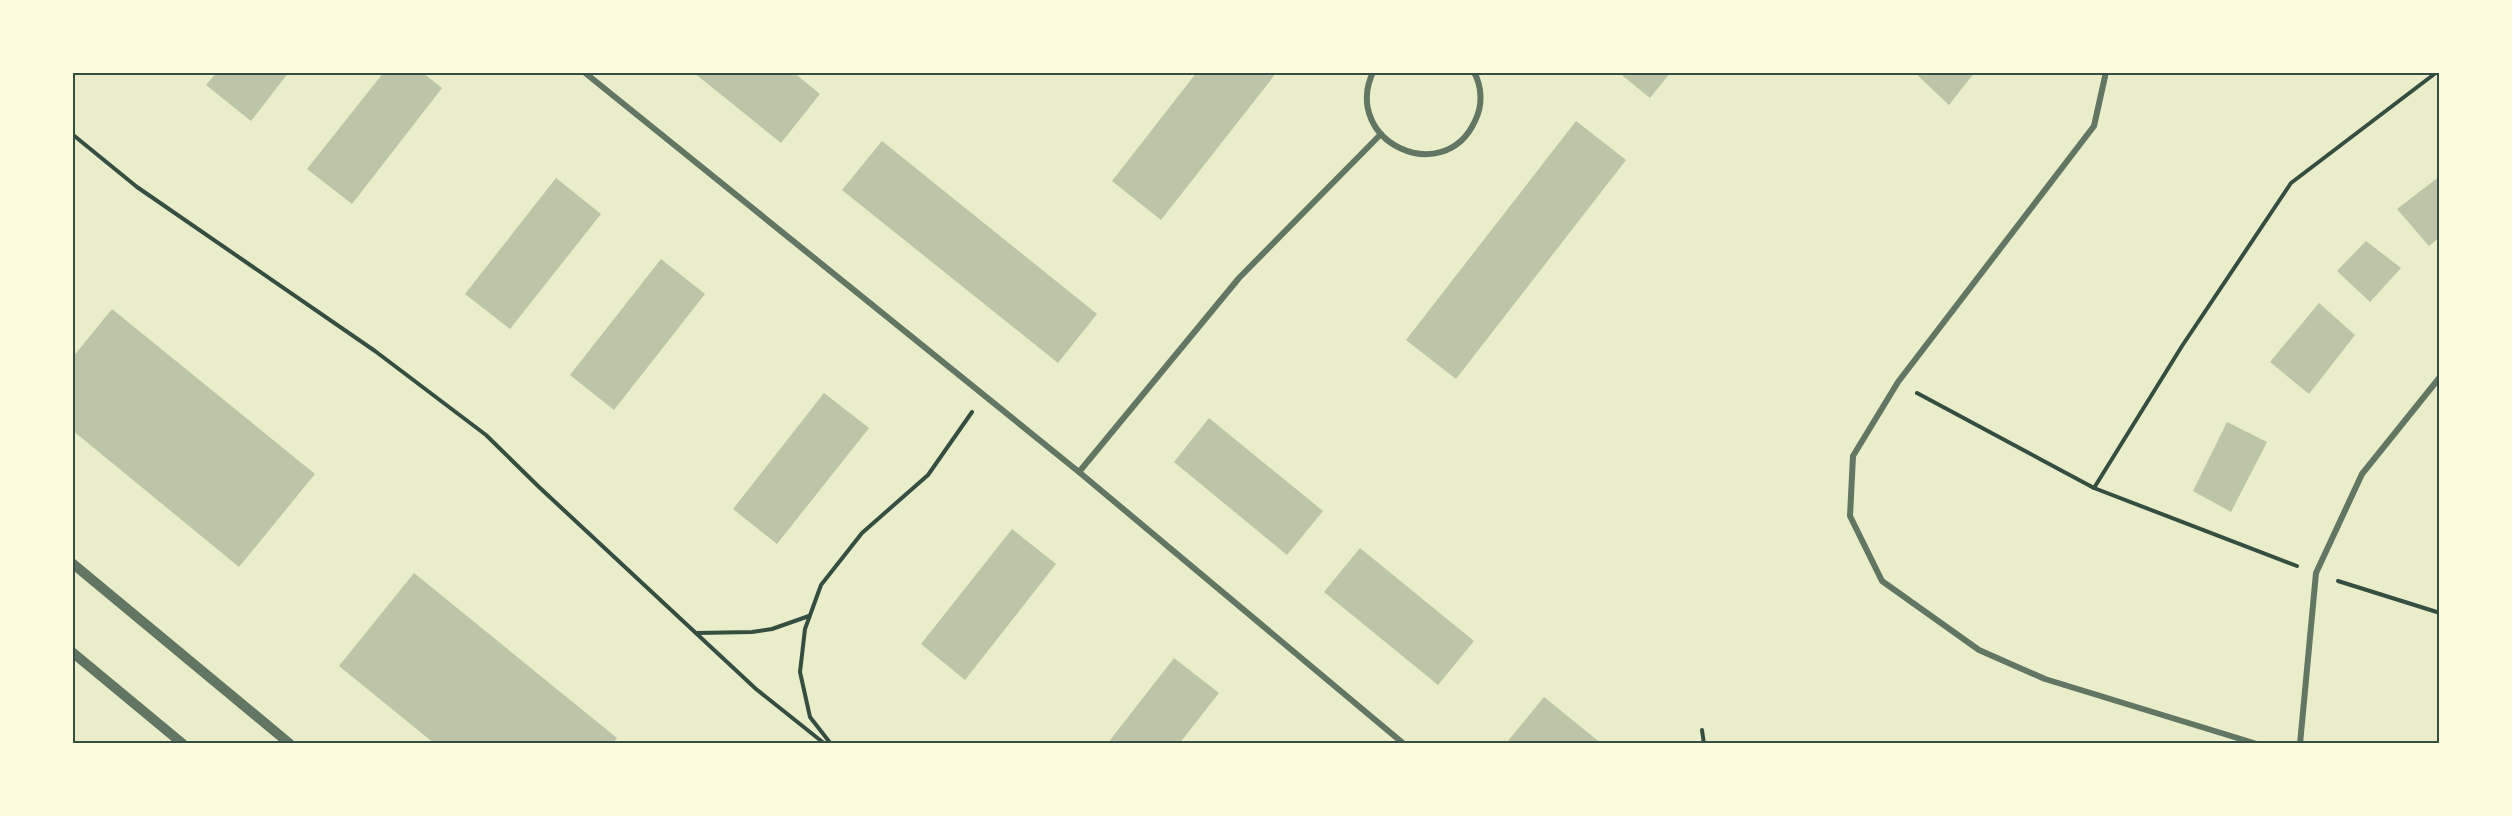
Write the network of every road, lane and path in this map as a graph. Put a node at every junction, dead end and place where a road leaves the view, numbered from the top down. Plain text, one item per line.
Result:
1 (584, 72) edge
2 (1373, 72) edge
3 (1474, 72) edge
4 (2106, 72) edge
5 (2436, 72) edge
6 (72, 134) edge
7 (1381, 134) junction
8 (2440, 377) edge
9 (1898, 382) junction
10 (983, 396) junction
11 (1079, 472) junction
12 (2094, 488) junction
13 (72, 562) edge
14 (2316, 573) junction
15 (2440, 614) edge
16 (809, 616) junction
17 (695, 633) junction
18 (72, 652) edge
19 (1702, 730) dead end
20 (183, 744) edge
21 (290, 744) edge
22 (825, 744) edge
23 (831, 744) edge
24 (1404, 744) edge
25 (1704, 744) edge
26 (2257, 744) edge
27 (2300, 744) edge

1 - 10 street
2 - 7 street
3 - 7 street
4 - 9 street
5 - 12 path
6 - 17 path
7 - 11 street
8 - 14 street
9 - 12 path
9 - 26 street
10 - 11 street
10 - 16 path
11 - 24 street
12 - 14 path
13 - 21 street
14 - 15 path
14 - 27 street
16 - 17 path
16 - 23 path
17 - 22 path
18 - 20 street
19 - 25 path

